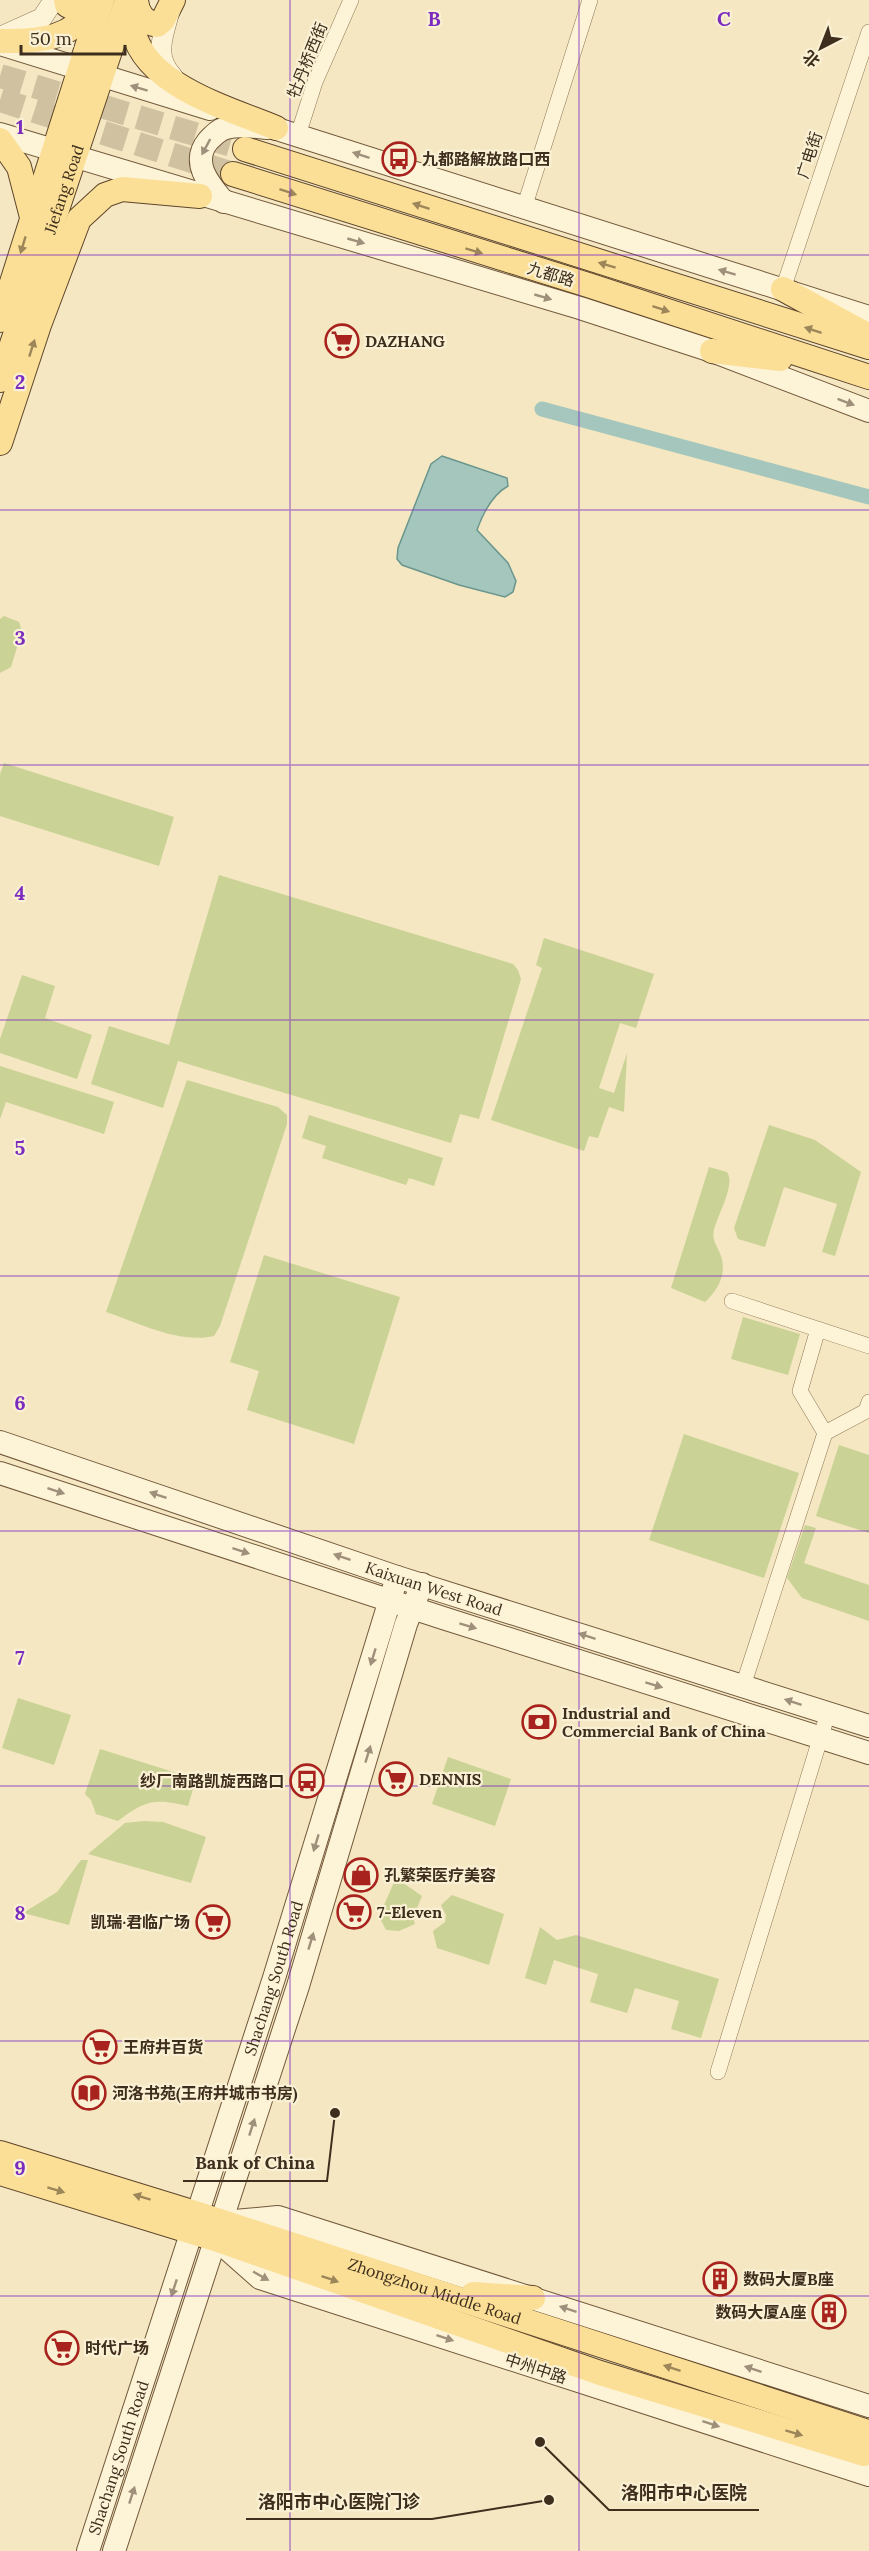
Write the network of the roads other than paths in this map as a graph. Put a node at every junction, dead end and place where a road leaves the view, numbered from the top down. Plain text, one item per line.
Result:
1 (54, 0) edge
2 (66, 0) edge
3 (98, 0) edge
4 (127, 0) edge
5 (134, 0) edge
6 (173, 0) edge
7 (351, 0) edge
8 (590, 0) edge
9 (869, 32) edge
10 (0, 41) edge
11 (90, 73) junction
12 (186, 90) junction
13 (287, 132) junction
14 (0, 134) edge
15 (0, 140) edge
16 (244, 148) tunnel mouth
17 (63, 153) junction
18 (233, 174) tunnel mouth
19 (200, 196) junction
20 (224, 202) junction
21 (524, 208) junction
22 (32, 217) junction
23 (783, 289) junction
24 (869, 317) edge
25 (0, 320) edge
26 (869, 336) edge
27 (869, 347) edge
28 (712, 351) junction
29 (829, 364) junction
30 (0, 380) edge
31 (869, 381) edge
32 (869, 411) edge
33 (0, 443) edge
34 (732, 1301) dead end
35 (818, 1329) junction
36 (869, 1346) edge
37 (869, 1402) edge
38 (825, 1433) junction
39 (0, 1442) edge
40 (0, 1473) edge
41 (398, 1576) junction
42 (422, 1584) junction
43 (390, 1601) junction
44 (413, 1607) junction
45 (743, 1686) junction
46 (828, 1713) junction
47 (869, 1726) edge
48 (819, 1737) junction
49 (869, 1753) edge
50 (718, 2072) dead end
51 (0, 2153) edge
52 (0, 2173) edge
53 (195, 2223) junction
54 (218, 2231) junction
55 (432, 2291) junction
56 (533, 2298) junction
57 (869, 2406) edge
58 (867, 2453) edge
59 (88, 2551) edge
60 (114, 2551) edge

1 - 10 street
2 - 3 main road
3 - 10 main road
3 - 11 main road, Jiefang Road
4 - 11 main road, Jiefang Road
5 - 6 main road
5 - 12 main road
6 - 12 street
7 - 13 street, 牡丹桥西街
8 - 21 street
9 - 23 street, 广电街
10 - 11 main road
13 -> 11 main road
11 - 17 main road, Jiefang Road
12 - 13 main road
13 -> 20 main road
21 -> 13 main road
14 - 17 main road
15 - 22 main road
27 -> 16 main road, 九都路
17 - 19 main road
17 - 22 main road, Jiefang Road
17 - 30 main road, Jiefang Road
18 -> 29 main road, 九都路
19 - 20 main road
33 -> 19 main road
20 -> 28 main road
23 -> 21 main road
22 -> 25 main road, Jiefang Road
23 - 24 main road
23 - 26 main road
28 - 29 main road
28 -> 32 main road
29 - 31 main road, 九都路
34 - 35 street
35 - 36 street
35 - 38 street
37 - 38 street
38 - 45 street
41 -> 39 main road, Kaixuan West Road
40 -> 43 main road, Kaixuan West Road
41 - 42 main road, Kaixuan West Road
41 - 43 main road, Shachang South Road
42 - 44 main road, Shachang South Road
45 -> 42 main road, Kaixuan West Road
43 - 44 main road, Kaixuan West Road
43 -> 53 main road, Shachang South Road
44 -> 48 main road, Kaixuan West Road
54 -> 44 main road, Shachang South Road
46 -> 45 main road, Kaixuan West Road
46 - 47 main road, Kaixuan West Road
46 - 48 street
48 - 49 main road, Kaixuan West Road
48 - 50 street
53 -> 51 main road, Zhongzhou Middle Road
52 -> 53 main road, Zhongzhou Middle Road
53 - 54 main road, Zhongzhou Middle Road
53 -> 59 main road, Shachang South Road
54 - 55 main road, Zhongzhou Middle Road
54 - 56 main road
54 -> 58 main road, Zhongzhou Middle Road
60 -> 54 main road, Shachang South Road
55 - 56 main road
58 -> 55 main road, Zhongzhou Middle Road
57 -> 56 main road

